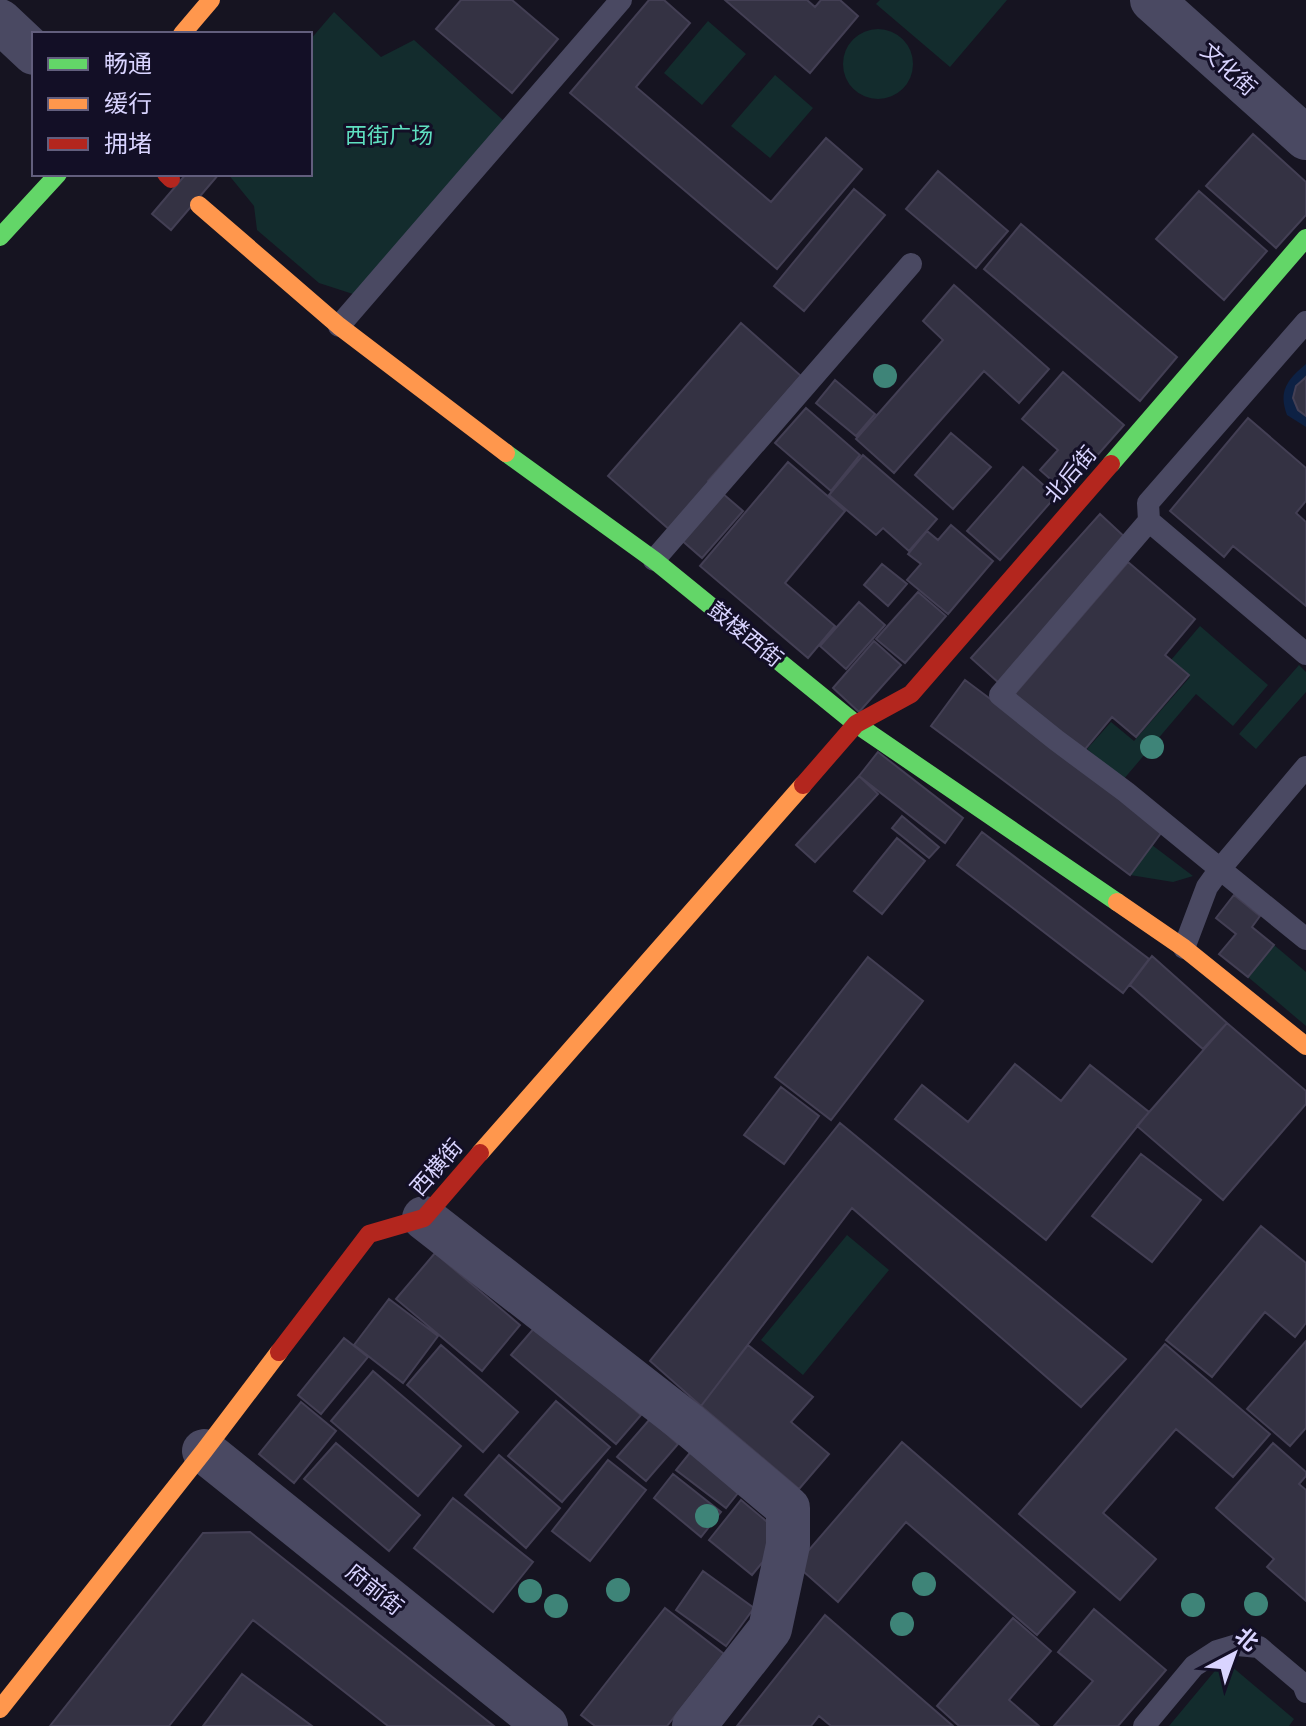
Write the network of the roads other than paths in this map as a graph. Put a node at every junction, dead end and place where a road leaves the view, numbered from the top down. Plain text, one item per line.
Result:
1 (211, 0) edge
2 (621, 0) edge
3 (1152, 0) edge
4 (0, 21) edge
5 (184, 32) edge
6 (32, 51) edge
7 (1306, 138) edge
8 (56, 176) edge
9 (199, 205) dead end
10 (0, 237) edge
11 (1306, 238) edge
12 (911, 264) dead end
13 (1306, 322) edge
14 (339, 326) junction
15 (1149, 521) junction
16 (654, 560) junction
17 (1306, 654) edge
18 (856, 724) junction
19 (1306, 767) edge
20 (1220, 869) junction
21 (1306, 939) edge
22 (1184, 948) junction
23 (1306, 1046) edge
24 (424, 1218) junction
25 (204, 1451) junction
26 (1306, 1692) edge
27 (0, 1709) edge
28 (546, 1726) edge
29 (694, 1726) edge
30 (1144, 1726) edge

1 - 5 street
2 - 14 lane
3 - 7 street, 文化街
4 - 6 street
8 - 10 street
9 - 14 street, 鼓楼西街
11 - 18 street, 北后街
12 - 16 lane
13 - 15 lane
14 - 16 street, 鼓楼西街
15 - 17 lane
15 - 20 lane
16 - 18 street, 鼓楼西街
18 - 22 street, 鼓楼西街
18 - 24 street, 西横街
19 - 20 lane
20 - 21 lane
20 - 22 lane
22 - 23 street, 鼓楼西街
24 - 25 street, 西横街
24 - 29 street
25 - 27 street, 西横街
25 - 28 street, 府前街
26 - 30 lane

